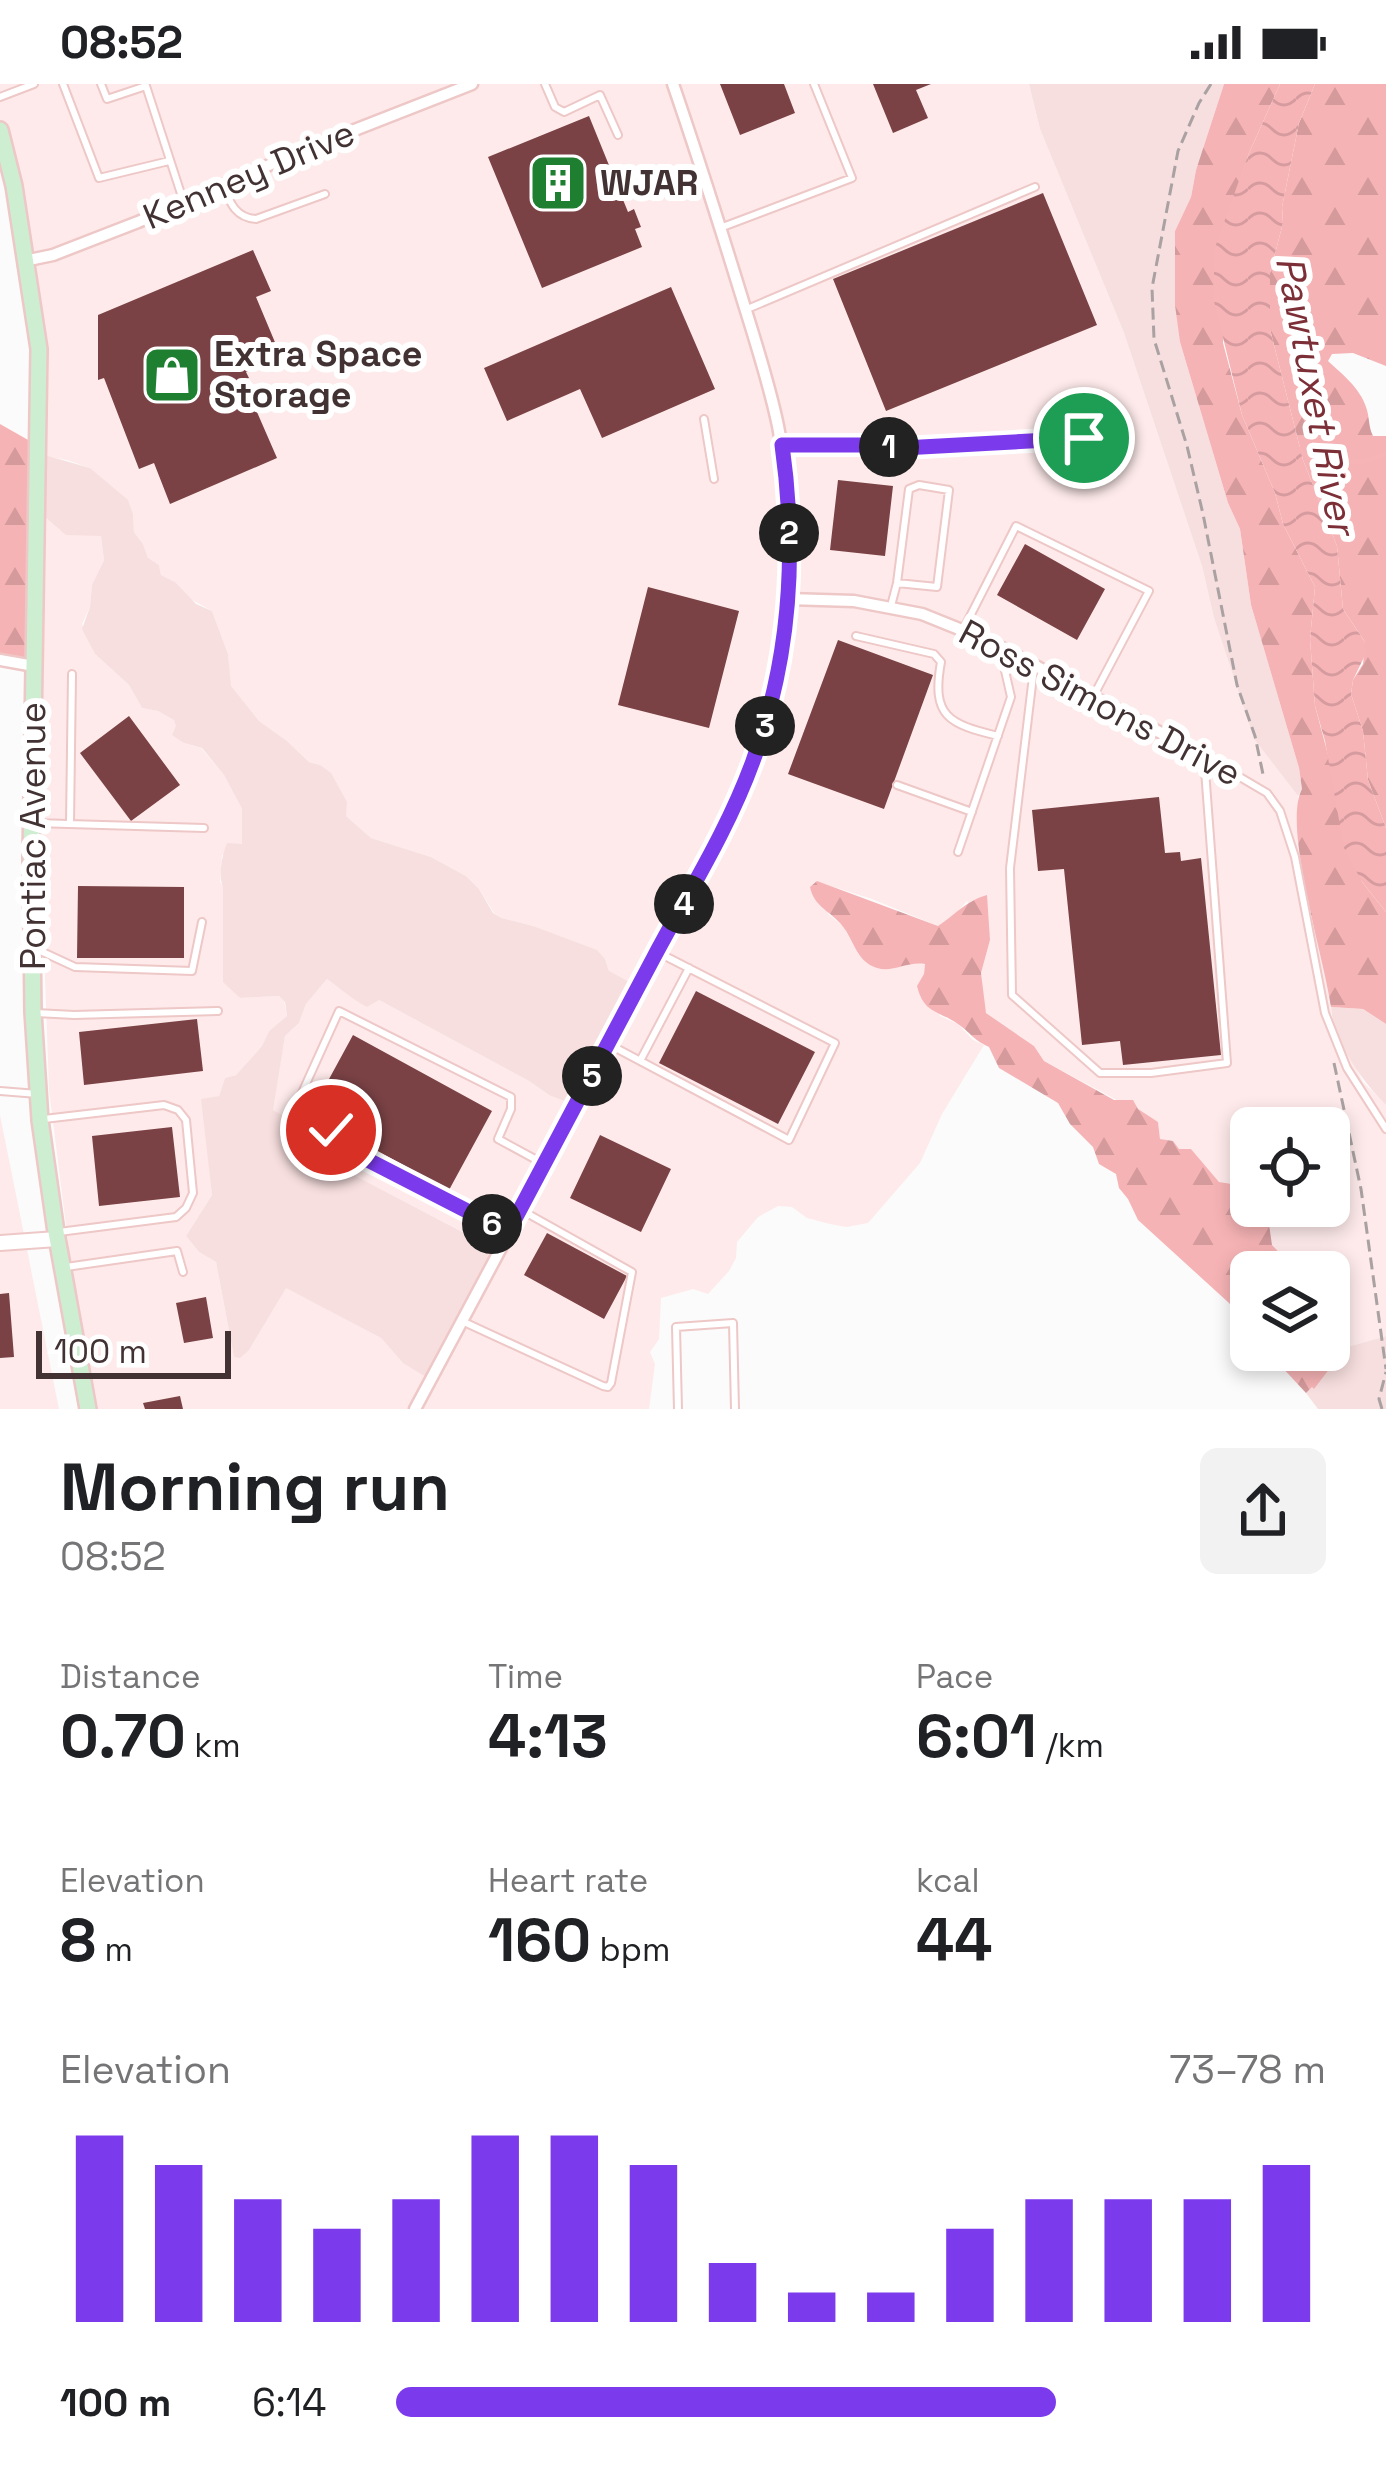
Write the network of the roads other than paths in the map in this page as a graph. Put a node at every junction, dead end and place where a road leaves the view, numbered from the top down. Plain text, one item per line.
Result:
1 (34, 84) edge
2 (63, 84) edge
3 (101, 84) edge
4 (472, 84) edge
5 (545, 84) edge
6 (673, 84) edge
7 (814, 84) edge
8 (0, 97) edge
9 (0, 130) edge
10 (618, 135) dead end
11 (169, 161) junction
12 (223, 186) junction
13 (1035, 187) dead end
14 (325, 194) dead end
15 (184, 203) junction
16 (720, 228) junction
17 (24, 261) junction
18 (745, 310) junction
19 (704, 419) dead end
20 (1084, 438) dead end
21 (782, 445) junction
22 (713, 479) dead end
23 (897, 583) junction
24 (788, 598) junction
25 (891, 605) junction
26 (964, 630) junction
27 (856, 635) dead end
28 (1009, 651) junction
29 (0, 660) edge
30 (1034, 665) junction
31 (34, 666) junction
32 (71, 674) dead end
33 (1094, 695) junction
34 (998, 736) junction
35 (1204, 756) junction
36 (897, 785) dead end
37 (972, 812) junction
38 (32, 823) junction
39 (70, 824) junction
40 (204, 828) dead end
41 (958, 852) dead end
42 (202, 922) dead end
43 (31, 947) junction
44 (657, 952) junction
45 (689, 968) junction
46 (218, 1011) dead end
47 (33, 1012) junction
48 (609, 1044) junction
49 (640, 1060) junction
50 (0, 1091) edge
51 (38, 1094) junction
52 (40, 1120) junction
53 (1386, 1129) edge
54 (544, 1164) junction
55 (520, 1210) junction
56 (508, 1232) junction
57 (56, 1236) junction
58 (0, 1243) edge
59 (62, 1268) junction
60 (183, 1272) dead end
61 (461, 1321) junction
62 (89, 1405) edge
63 (415, 1409) edge
64 (678, 1409) edge
65 (735, 1409) edge

1 - 8 lane
2 - 11 lane
3 - 11 lane
4 - 12 street, Kenney Drive
5 - 10 lane
6 - 16 street
7 - 16 lane
9 - 17 main road, Pontiac Avenue
11 - 15 lane
12 - 14 lane
12 - 15 street, Kenney Drive
13 - 18 lane
15 - 17 street, Kenney Drive
16 - 18 street
17 - 31 main road, Pontiac Avenue
18 - 21 street
19 - 22 lane
20 - 21 lane
21 - 24 street
23 - 23 lane
23 - 25 lane
24 - 25 street, Ross Simons Drive
24 - 44 street
25 - 26 street, Ross Simons Drive
26 - 28 street, Ross Simons Drive
26 - 33 lane
27 - 34 lane
28 - 30 street, Ross Simons Drive
28 - 34 lane
29 - 31 street
30 - 33 street, Ross Simons Drive
30 - 35 lane
31 - 38 main road, Pontiac Avenue
32 - 39 lane
33 - 35 street, Ross Simons Drive
34 - 37 lane
35 - 53 lane, Ross Simons Drive
36 - 37 lane
37 - 41 lane
38 - 39 lane
38 - 43 main road, Pontiac Avenue
39 - 40 lane
42 - 43 lane
43 - 47 main road, Pontiac Avenue
44 - 45 lane
44 - 48 street
45 - 49 lane
45 - 49 lane
46 - 47 lane
47 - 51 main road, Pontiac Avenue
48 - 49 lane
48 - 54 street
50 - 51 lane
51 - 52 main road, Pontiac Avenue
52 - 57 main road, Pontiac Avenue
52 - 57 lane
54 - 55 street
54 - 56 lane
55 - 56 street
55 - 61 lane
56 - 61 street
57 - 58 street
57 - 59 main road, Pontiac Avenue
59 - 60 lane
59 - 62 main road, Pontiac Avenue
61 - 63 street
64 - 65 lane

